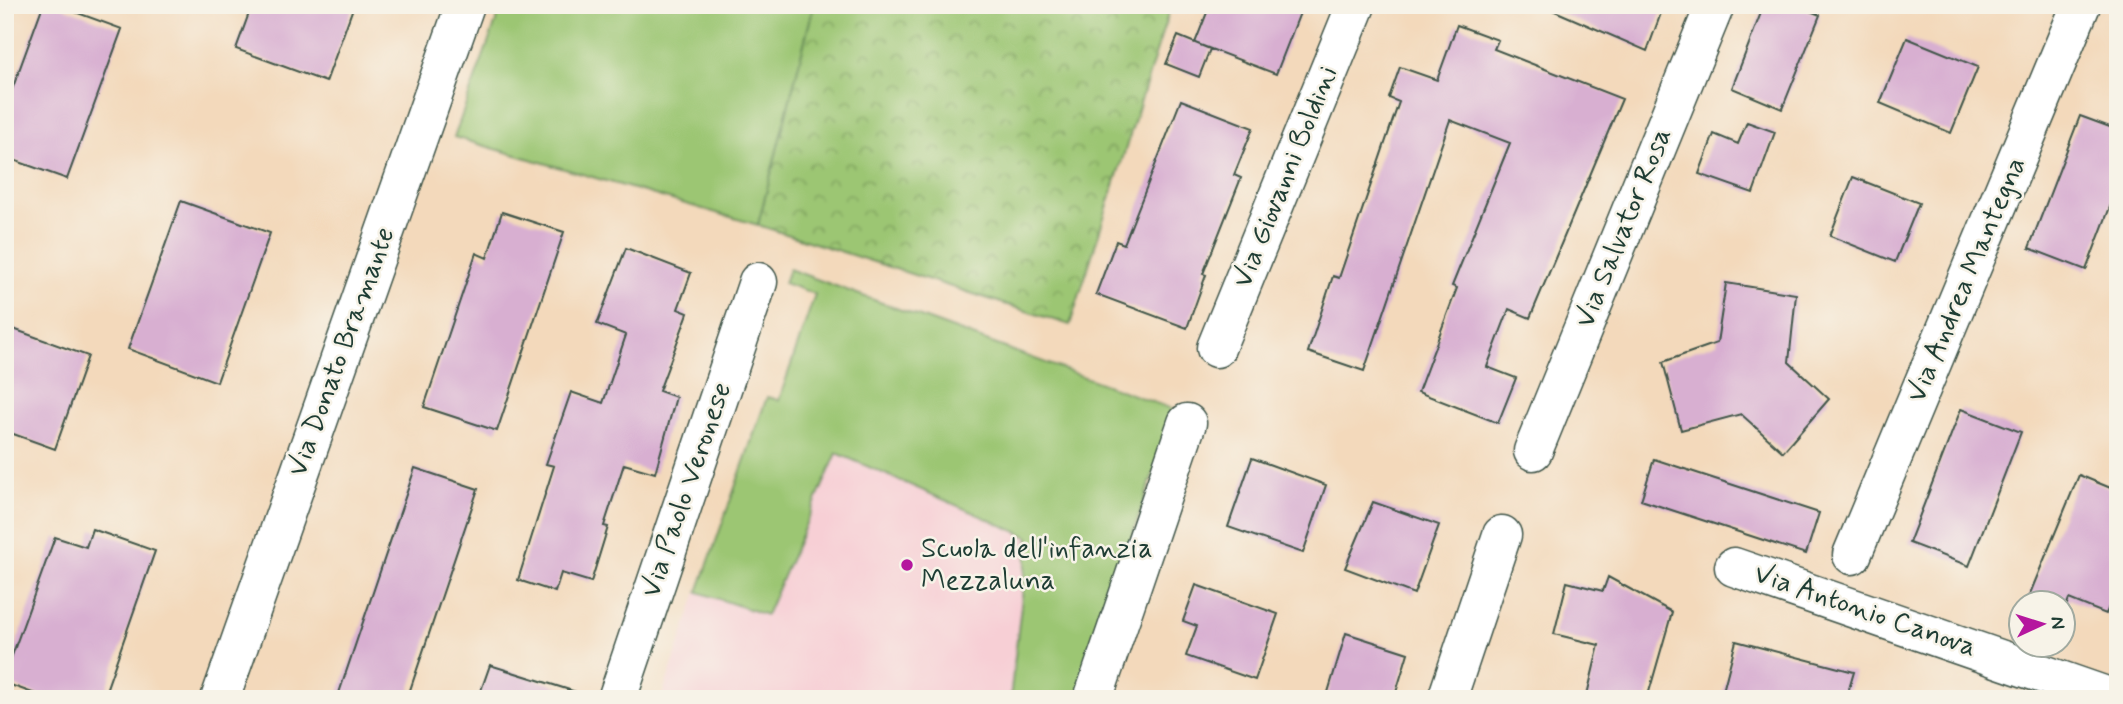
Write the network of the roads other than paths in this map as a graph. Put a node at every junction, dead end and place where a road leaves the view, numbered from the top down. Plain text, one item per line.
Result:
1 (466, 5) edge
2 (1356, 5) edge
3 (1716, 5) edge
4 (2081, 5) edge
5 (758, 282) dead end
6 (1216, 348) dead end
7 (1187, 423) dead end
8 (1533, 451) dead end
9 (1502, 535) dead end
10 (1852, 555) dead end
11 (1734, 567) dead end
12 (220, 699) edge
13 (617, 699) edge
14 (1093, 699) edge
15 (1447, 699) edge
16 (2115, 699) edge

1 - 12 street, Via Donato Bramante
2 - 6 street, Via Giovanni Boldini
3 - 8 street, Via Salvator Rosa
4 - 10 street, Via Andrea Mantegna
5 - 13 street, Via Paolo Veronese
7 - 14 street
9 - 15 street
11 - 16 street, Via Antonio Canova

